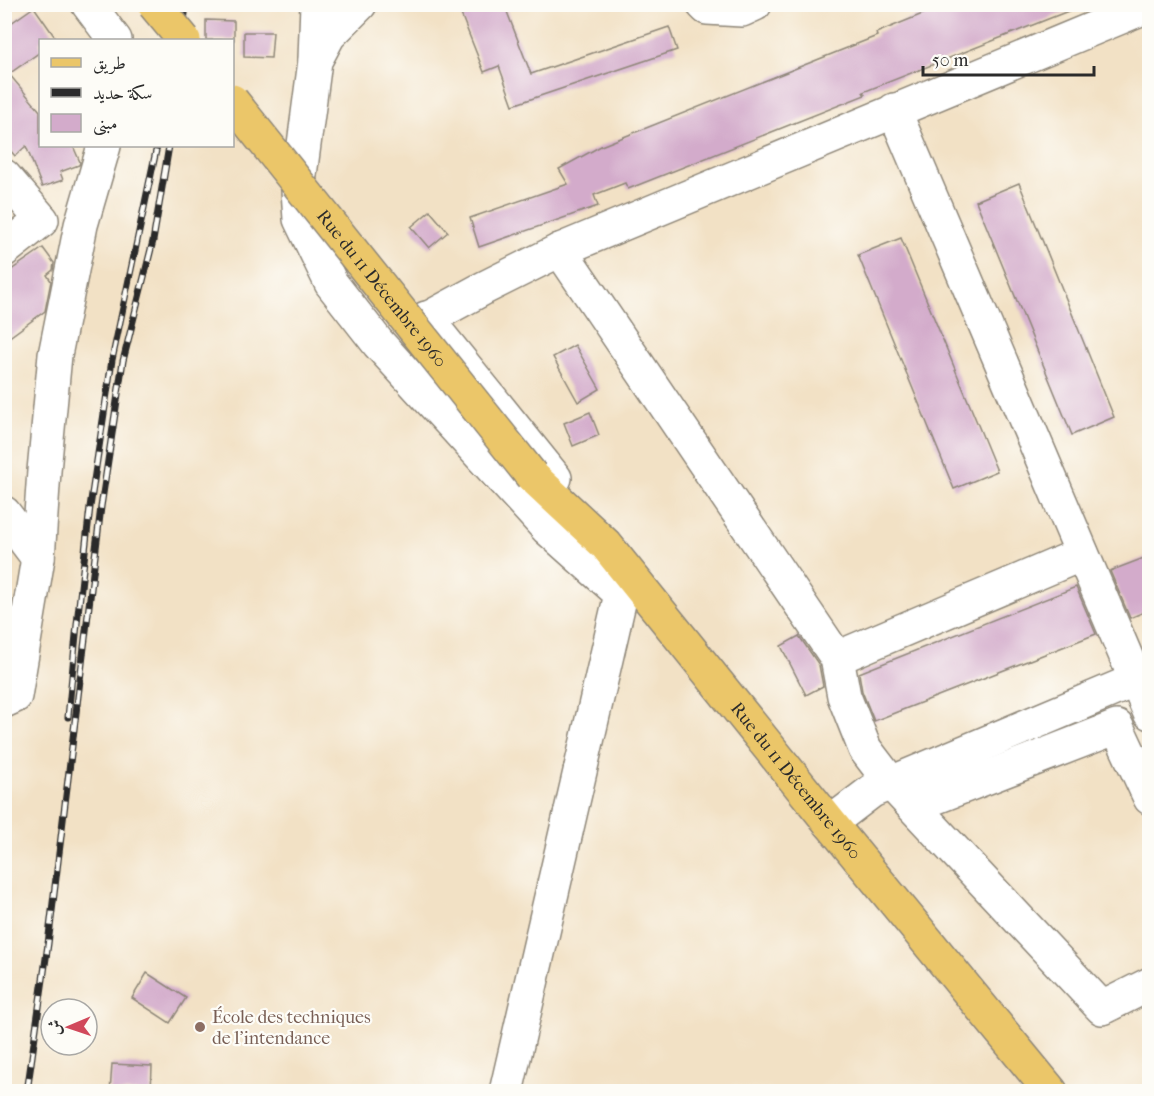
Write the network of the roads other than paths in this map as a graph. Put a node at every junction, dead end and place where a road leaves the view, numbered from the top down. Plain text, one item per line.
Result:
1 (88, 4) edge
2 (154, 4) edge
3 (317, 4) edge
4 (360, 4) edge
5 (703, 4) edge
6 (755, 4) edge
7 (1149, 5) edge
8 (1149, 27) edge
9 (114, 39) edge
10 (183, 39) edge
11 (315, 61) junction
12 (234, 104) edge
13 (898, 120) junction
14 (105, 147) edge
15 (301, 165) junction
16 (4, 176) edge
17 (4, 250) edge
18 (565, 258) junction
19 (433, 327) junction
20 (532, 476) junction
21 (4, 513) edge
22 (606, 545) junction
23 (1082, 554) junction
24 (38, 558) junction
25 (621, 594) junction
26 (837, 657) junction
27 (1142, 677) edge
28 (4, 701) edge
29 (1149, 713) edge
30 (891, 783) junction
31 (1149, 798) edge
32 (913, 806) junction
33 (830, 823) junction
34 (1149, 984) edge
35 (506, 1092) edge
36 (1032, 1092) edge
37 (1052, 1092) edge

1 - 9 street
2 - 10 main road, bridge
3 - 11 street
4 - 11 street
5 - 6 street
7 - 13 street
8 - 13 street
11 - 15 street
12 - 20 main road, Rue du 11 Décembre 1960, bridge
13 - 18 street
13 - 23 street
14 - 24 street
15 - 19 street
15 - 25 street
16 - 17 street
18 - 19 street
18 - 26 street
19 - 22 street
20 - 22 main road, Rue du 11 Décembre 1960
20 - 25 main road, Rue du 11 Décembre 1960
21 - 24 street
22 - 33 main road, Rue du 11 Décembre 1960
23 - 26 street
23 - 27 street
24 - 28 street
25 - 35 street
25 - 36 main road, Rue du 11 Décembre 1960
26 - 30 street
27 - 29 street
27 - 30 street
30 - 32 street
30 - 33 street
31 - 32 street
32 - 34 street
33 - 37 main road, Rue du 11 Décembre 1960

